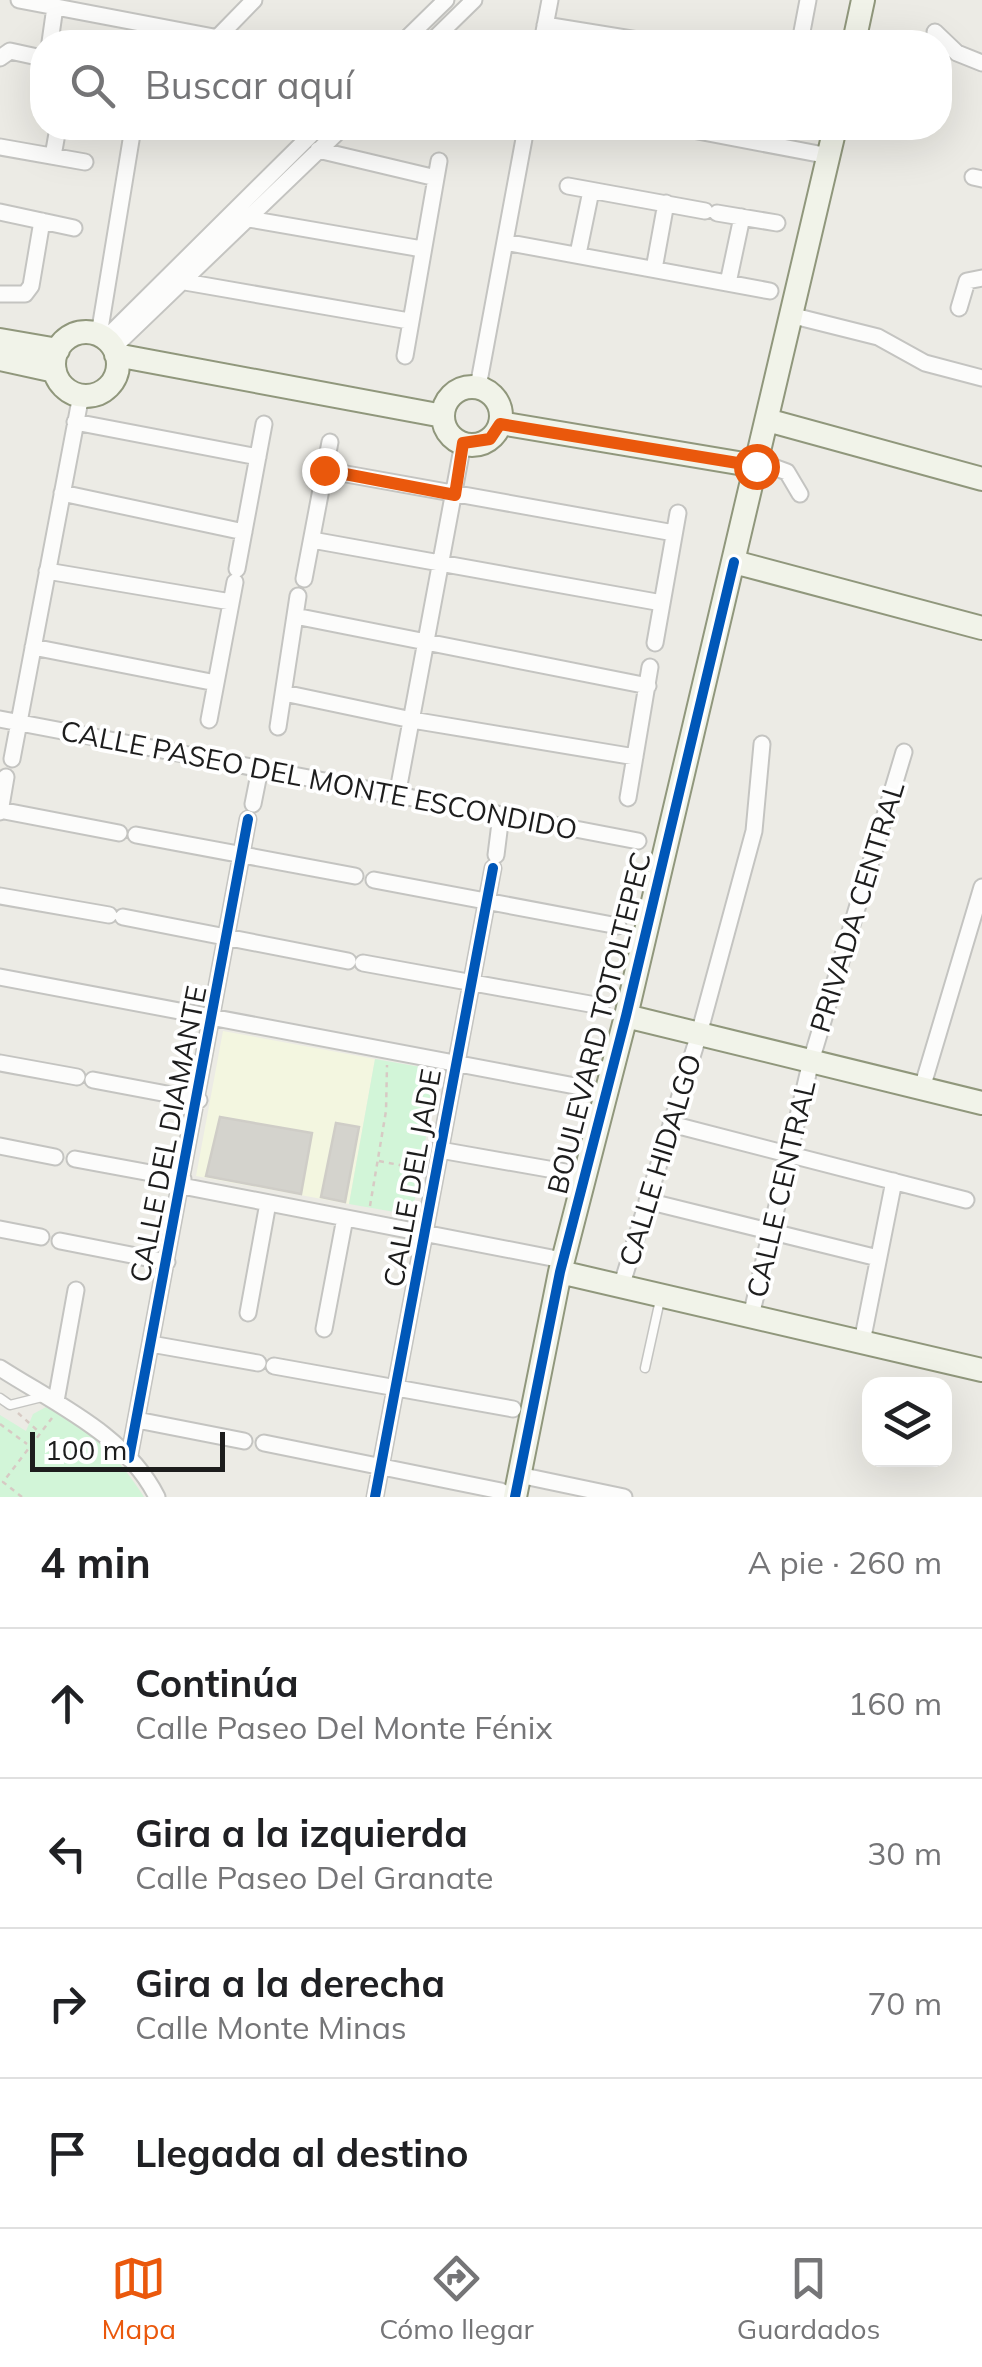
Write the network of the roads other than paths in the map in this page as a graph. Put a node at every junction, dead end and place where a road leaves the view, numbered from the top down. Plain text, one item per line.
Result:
1 (18, 0) edge
2 (254, 0) edge
3 (446, 0) edge
4 (474, 0) edge
5 (550, 0) edge
6 (808, 0) edge
7 (863, 0) edge
8 (55, 7) junction
9 (545, 25) junction
10 (150, 26) junction
11 (52, 30) edge
12 (150, 30) edge
13 (172, 30) edge
14 (225, 30) edge
15 (415, 30) edge
16 (443, 30) edge
17 (544, 30) edge
18 (576, 30) edge
19 (802, 30) edge
20 (857, 30) edge
21 (952, 48) edge
22 (30, 55) edge
23 (0, 58) edge
24 (982, 63) edge
25 (56, 140) edge
26 (132, 140) edge
27 (306, 140) edge
28 (329, 140) edge
29 (524, 140) edge
30 (745, 140) edge
31 (832, 140) edge
32 (0, 147) edge
33 (318, 150) junction
34 (54, 156) junction
35 (829, 156) junction
36 (439, 161) dead end
37 (86, 162) dead end
38 (436, 178) junction
39 (568, 186) dead end
40 (590, 190) junction
41 (666, 203) junction
42 (0, 212) edge
43 (742, 217) junction
44 (249, 219) junction
45 (42, 221) junction
46 (776, 223) dead end
47 (74, 228) dead end
48 (505, 242) junction
49 (422, 250) junction
50 (578, 254) junction
51 (654, 268) junction
52 (982, 278) edge
53 (185, 282) junction
54 (728, 283) junction
55 (770, 290) dead end
56 (0, 294) edge
57 (958, 308) dead end
58 (794, 316) junction
59 (409, 321) junction
60 (0, 340) edge
61 (108, 344) junction
62 (405, 356) dead end
63 (0, 359) edge
64 (56, 360) junction
65 (982, 378) edge
66 (478, 387) junction
67 (80, 395) junction
68 (443, 416) junction
69 (767, 420) junction
70 (76, 422) junction
71 (264, 424) dead end
72 (500, 424) junction
73 (330, 442) dead end
74 (463, 443) junction
75 (258, 457) junction
76 (756, 463) junction
77 (324, 470) junction
78 (982, 479) edge
79 (62, 493) junction
80 (800, 494) dead end
81 (455, 495) junction
82 (678, 513) dead end
83 (244, 532) junction
84 (674, 532) junction
85 (312, 540) junction
86 (734, 562) junction
87 (442, 566) junction
88 (47, 571) junction
89 (304, 580) dead end
90 (298, 596) dead end
91 (231, 602) junction
92 (662, 604) junction
93 (295, 616) junction
94 (982, 628) edge
95 (426, 643) junction
96 (654, 644) dead end
97 (32, 647) junction
98 (650, 668) dead end
99 (216, 683) junction
100 (648, 686) junction
101 (284, 693) junction
102 (0, 719) edge
103 (209, 720) dead end
104 (412, 720) junction
105 (18, 722) junction
106 (278, 727) dead end
107 (762, 744) dead end
108 (904, 752) dead end
109 (12, 758) dead end
110 (635, 758) junction
111 (260, 769) junction
112 (6, 777) dead end
113 (397, 796) junction
114 (628, 798) dead end
115 (0, 810) edge
116 (501, 816) junction
117 (638, 841) dead end
118 (242, 855) junction
119 (355, 876) dead end
120 (374, 880) dead end
121 (982, 887) edge
122 (0, 896) edge
123 (487, 902) junction
124 (618, 926) dead end
125 (228, 937) junction
126 (0, 977) edge
127 (472, 983) junction
128 (602, 1006) dead end
129 (626, 1016) junction
130 (214, 1017) junction
131 (699, 1034) junction
132 (811, 1061) junction
133 (0, 1063) edge
134 (456, 1064) junction
135 (922, 1088) junction
136 (591, 1089) dead end
137 (198, 1100) junction
138 (982, 1103) edge
139 (671, 1124) junction
140 (0, 1146) edge
141 (440, 1150) junction
142 (788, 1153) junction
143 (55, 1156) dead end
144 (75, 1159) dead end
145 (572, 1172) dead end
146 (894, 1181) junction
147 (182, 1183) junction
148 (966, 1200) dead end
149 (647, 1201) junction
150 (268, 1203) junction
151 (345, 1218) junction
152 (0, 1229) edge
153 (771, 1231) junction
154 (425, 1233) junction
155 (41, 1237) dead end
156 (60, 1242) dead end
157 (878, 1258) junction
158 (167, 1262) junction
159 (556, 1265) junction
160 (621, 1286) junction
161 (76, 1290) dead end
162 (661, 1296) junction
163 (248, 1313) dead end
164 (751, 1316) junction
165 (324, 1329) dead end
166 (862, 1342) junction
167 (151, 1344) junction
168 (0, 1368) edge
169 (644, 1368) dead end
170 (982, 1368) edge
171 (397, 1390) junction
172 (0, 1398) edge
173 (55, 1401) junction
174 (513, 1409) dead end
175 (137, 1420) junction
176 (244, 1441) dead end
177 (264, 1443) dead end
178 (129, 1458) junction
179 (382, 1466) junction
180 (512, 1488) edge
181 (157, 1497) edge
182 (375, 1497) edge
183 (624, 1497) edge

1 - 8 street
2 - 14 street
3 - 15 street
4 - 16 street
5 - 9 street
6 - 19 street
7 - 20 street
8 - 10 street
8 - 11 street
9 - 17 street
9 - 18 street
10 - 12 street
10 - 13 street
21 - 24 street
22 - 23 street
25 - 34 street
26 - 61 street
27 - 61 street
28 - 33 street
29 - 48 street
30 - 35 street
31 - 35 street, BOULEVARD TOTOLTEPEC
32 - 34 street
33 - 38 street
33 - 44 street
34 - 37 street
35 - 58 street, BOULEVARD TOTOLTEPEC
36 - 38 street
38 - 49 street
39 - 40 street
40 - 41 street
40 - 50 street
41 - 43 street
41 - 51 street
42 - 45 street
43 - 46 street
43 - 54 street
44 - 49 street
44 - 53 street
45 - 47 street
45 - 56 street
48 - 50 street
48 - 66 street
49 - 59 street
50 - 51 street
51 - 54 street
52 - 57 street
53 - 59 street
53 - 61 street
54 - 55 street
58 - 65 street
58 - 69 street, BOULEVARD TOTOLTEPEC
59 - 62 street
60 - 64 street
61 - 64 street
61 - 67 street
61 - 68 street
63 - 64 street
64 - 67 street
66 - 68 street
66 - 72 street
67 - 70 street
68 - 74 street
69 - 76 street, BOULEVARD TOTOLTEPEC
69 - 78 street
70 - 75 street
70 - 79 street
71 - 75 street
72 - 74 street
72 - 76 street
73 - 77 street
74 - 81 street
75 - 83 street
76 - 80 street
76 - 86 street, BOULEVARD TOTOLTEPEC
77 - 81 street
77 - 85 street
79 - 83 street
79 - 88 street
81 - 84 street
81 - 87 street
82 - 84 street
83 - 91 street
84 - 92 street
85 - 87 street
85 - 89 street
86 - 94 street
86 - 129 street, BOULEVARD TOTOLTEPEC
87 - 92 street
87 - 95 street
88 - 91 street
88 - 97 street
90 - 93 street
91 - 99 street
92 - 96 street
93 - 95 street
93 - 101 street
95 - 100 street
95 - 104 street
97 - 99 street
97 - 105 street
98 - 100 street
99 - 103 street
100 - 110 street
101 - 104 street
101 - 106 street
102 - 105 street, CALLE PASEO DEL MONTE ESCONDIDO
104 - 110 street
104 - 113 street
105 - 109 street
105 - 111 street, CALLE PASEO DEL MONTE ESCONDIDO
107 - 131 street, CALLE HIDALGO
108 - 132 street, PRIVADA CENTRAL
110 - 114 street
111 - 113 street, CALLE PASEO DEL MONTE ESCONDIDO
111 - 118 street, CALLE DEL DIAMANTE
112 - 115 street
113 - 116 street, CALLE PASEO DEL MONTE ESCONDIDO
115 - 118 street
116 - 117 street, CALLE PASEO DEL MONTE ESCONDIDO
116 - 123 street, CALLE DEL JADE
118 - 119 street
118 - 125 street, CALLE DEL DIAMANTE
120 - 123 street
121 - 135 street
122 - 125 street
123 - 124 street
123 - 127 street, CALLE DEL JADE
125 - 127 street
125 - 130 street, CALLE DEL DIAMANTE
126 - 130 street
127 - 128 street
127 - 134 street, CALLE DEL JADE
129 - 131 street
129 - 159 street, BOULEVARD TOTOLTEPEC
130 - 134 street
130 - 137 street, CALLE DEL DIAMANTE
131 - 132 street
131 - 139 street, CALLE HIDALGO
132 - 135 street
132 - 142 street, CALLE CENTRAL
133 - 137 street
134 - 136 street
134 - 141 street, CALLE DEL JADE
135 - 138 street
137 - 147 street, CALLE DEL DIAMANTE
139 - 142 street
139 - 149 street, CALLE HIDALGO
140 - 143 street
141 - 145 street
141 - 154 street, CALLE DEL JADE
142 - 146 street
142 - 153 street, CALLE CENTRAL
144 - 147 street
146 - 148 street
146 - 157 street
147 - 150 street
147 - 158 street, CALLE DEL DIAMANTE
149 - 153 street
149 - 160 street, CALLE HIDALGO
150 - 151 street
150 - 163 street
151 - 154 street
151 - 165 street
152 - 155 street
153 - 157 street
153 - 164 street, CALLE CENTRAL
154 - 159 street
154 - 171 street, CALLE DEL JADE
156 - 158 street
157 - 166 street
158 - 167 street, CALLE DEL DIAMANTE
159 - 160 street
159 - 180 street, BOULEVARD TOTOLTEPEC
160 - 162 street
161 - 173 street
162 - 164 street
162 - 169 lane
164 - 166 street
166 - 170 street
167 - 171 street
167 - 175 street, CALLE DEL DIAMANTE
168 - 173 street
171 - 174 street
171 - 179 street, CALLE DEL JADE
172 - 173 lane
173 - 178 street
175 - 176 street
175 - 178 street, CALLE DEL DIAMANTE
177 - 179 street
178 - 181 street
179 - 180 street
179 - 182 street, CALLE DEL JADE
180 - 183 street

